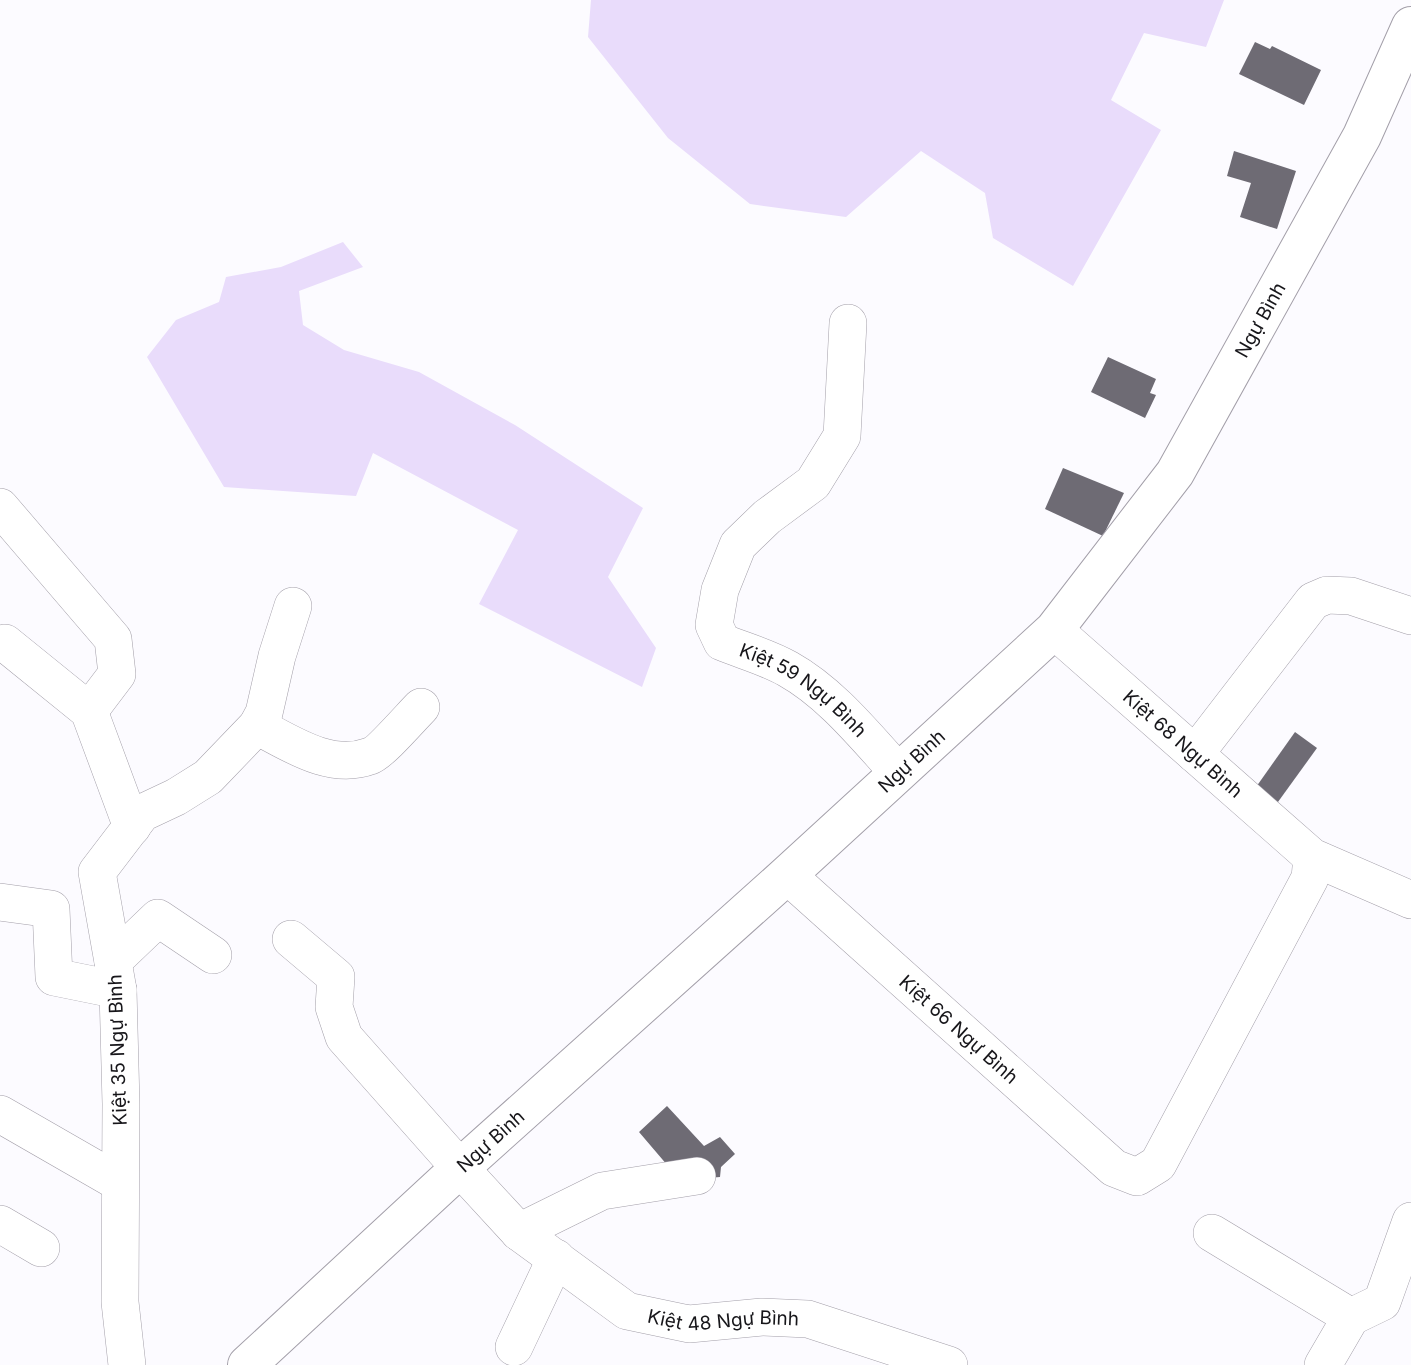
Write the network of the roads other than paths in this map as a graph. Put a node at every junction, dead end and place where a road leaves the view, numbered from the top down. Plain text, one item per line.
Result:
1 (1411, 26) edge
2 (848, 323) dead end
3 (0, 507) edge
4 (293, 606) dead end
5 (1411, 616) edge
6 (1054, 630) junction
7 (5, 643) dead end
8 (421, 707) dead end
9 (89, 711) junction
10 (257, 726) junction
11 (1195, 754) junction
12 (898, 772) junction
13 (132, 827) junction
14 (1312, 857) junction
15 (787, 875) junction
16 (1411, 900) edge
17 (0, 902) edge
18 (291, 939) dead end
19 (213, 955) dead end
20 (116, 975) junction
21 (0, 1114) edge
22 (460, 1168) junction
23 (697, 1176) dead end
24 (120, 1183) junction
25 (1411, 1221) edge
26 (0, 1224) edge
27 (519, 1232) junction
28 (1212, 1233) dead end
29 (41, 1248) dead end
30 (555, 1258) junction
31 (1351, 1317) junction
32 (514, 1347) dead end
33 (878, 1354) edge
34 (127, 1365) edge
35 (247, 1365) edge
36 (949, 1365) edge
37 (1323, 1365) edge

1 - 6 highway, Ngự Bình
2 - 12 street, Kiệt 59 Ngự Bình
3 - 9 street
4 - 10 street, Kiệt 35 Ngự Bình
5 - 11 street
6 - 11 street, Kiệt 68 Ngự Bình
6 - 12 highway, Ngự Bình
7 - 9 street
8 - 10 street
9 - 13 street
10 - 13 street, Kiệt 35 Ngự Bình
11 - 14 street, Kiệt 68 Ngự Bình
12 - 15 highway, Ngự Bình
13 - 20 street, Kiệt 35 Ngự Bình
14 - 15 street, Kiệt 66 Ngự Bình
14 - 16 street, Kiệt 68 Ngự Bình
15 - 22 highway, Ngự Bình
17 - 20 street
18 - 22 street, Kiệt 48 Ngự Bình
19 - 20 street
20 - 24 street, Kiệt 35 Ngự Bình
21 - 24 street
22 - 27 street, Kiệt 48 Ngự Bình
22 - 35 highway, Ngự Bình
23 - 27 street
24 - 34 street, Kiệt 35 Ngự Bình
25 - 31 street
26 - 29 street
27 - 30 street, Kiệt 48 Ngự Bình
28 - 31 street
30 - 32 street
30 - 33 street, Kiệt 48 Ngự Bình
31 - 37 street
33 - 36 street, Kiệt 48 Ngự Bình

